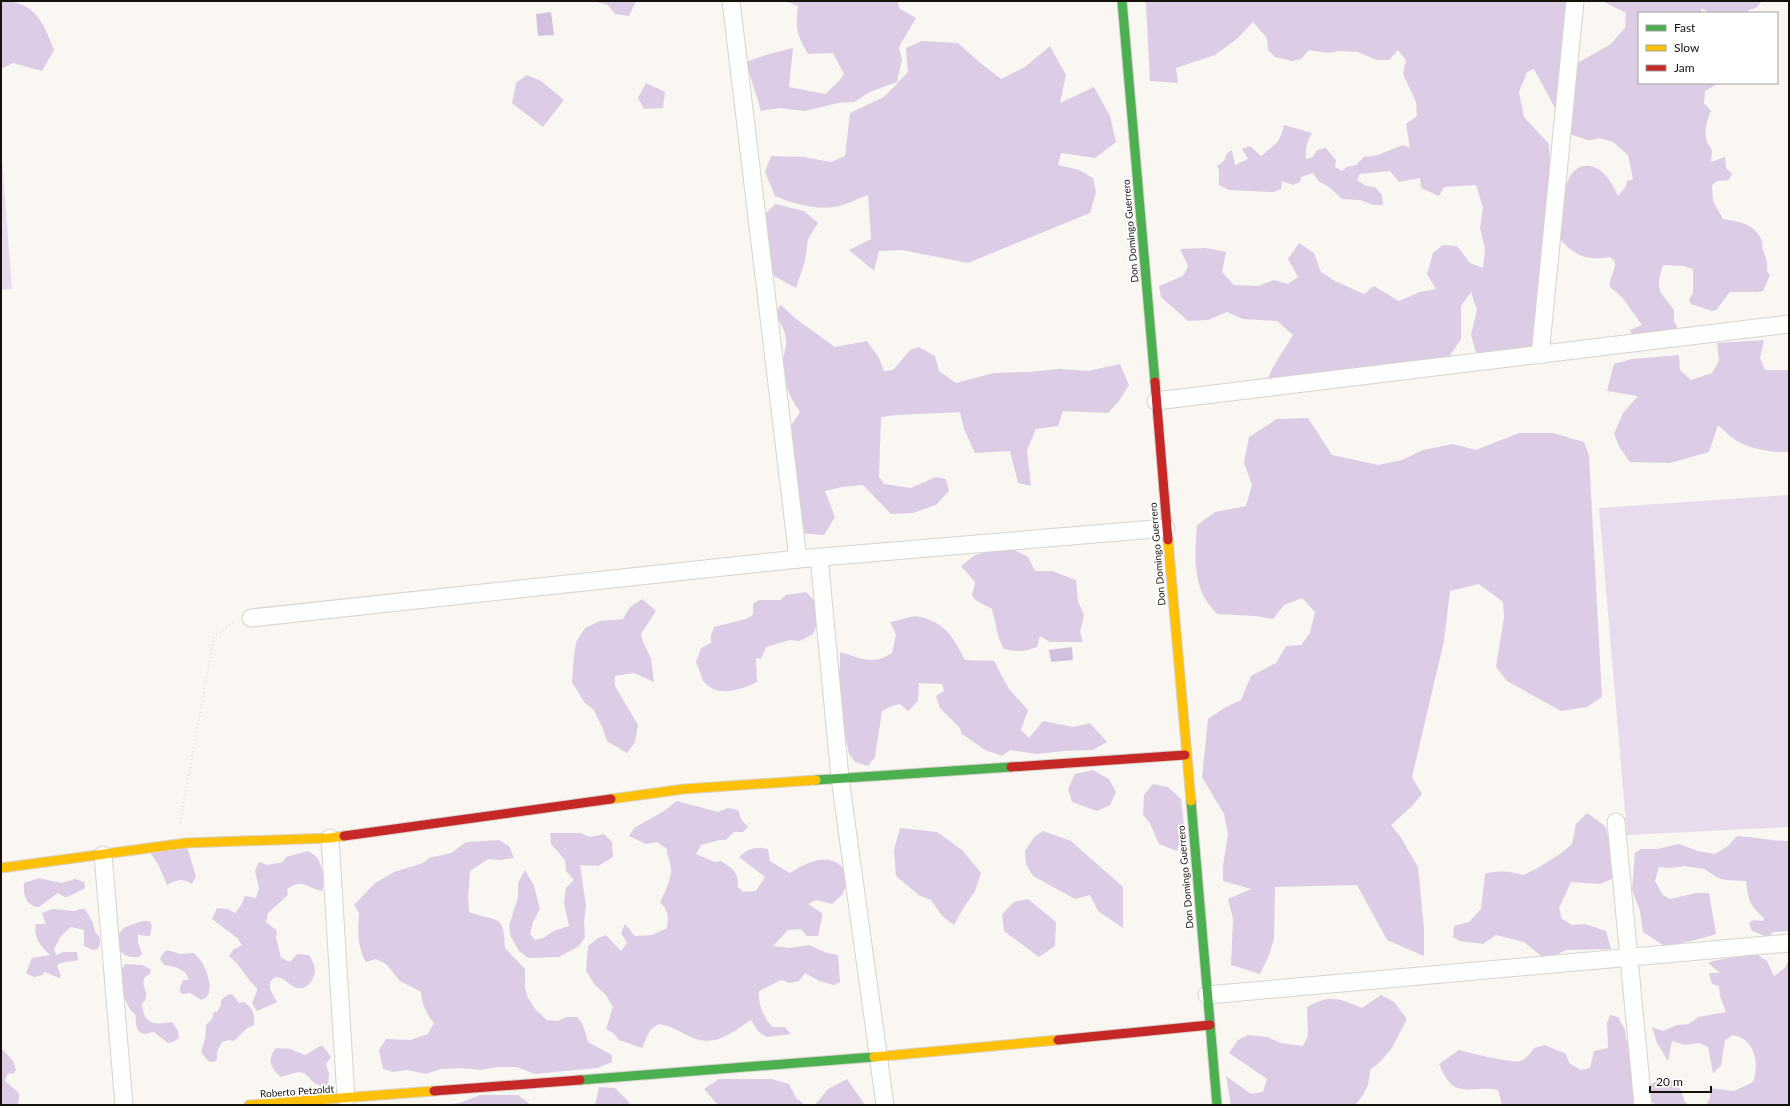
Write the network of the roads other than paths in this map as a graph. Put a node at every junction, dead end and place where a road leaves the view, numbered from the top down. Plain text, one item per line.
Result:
1 (732, 1) edge
2 (1122, 1) edge
3 (1575, 1) edge
4 (1789, 324) edge
5 (1540, 355) junction
6 (1156, 402) junction
7 (1166, 528) junction
8 (819, 557) junction
9 (798, 559) junction
10 (251, 618) road end
11 (1185, 754) junction
12 (840, 778) junction
13 (1616, 822) dead end
14 (330, 838) junction
15 (102, 855) junction
16 (1, 868) edge
17 (1789, 943) edge
18 (1629, 956) junction
19 (1207, 995) junction
20 (1210, 1025) junction
21 (879, 1057) junction
22 (346, 1098) junction
23 (124, 1105) edge
24 (249, 1105) edge
25 (885, 1105) edge
26 (1217, 1105) edge
27 (1643, 1105) edge

1 - 9 street
2 - 6 street, Don Domingo Guerrero
3 - 5 street
4 - 5 street
5 - 6 street
6 - 7 street, Don Domingo Guerrero
7 - 8 street
7 - 11 street, Don Domingo Guerrero
8 - 9 street
8 - 12 street
9 - 10 street
11 - 12 street
11 - 19 street, Don Domingo Guerrero
12 - 14 street
12 - 21 street
13 - 18 street
14 - 15 street
14 - 22 street
15 - 16 street
15 - 23 street
17 - 18 street
18 - 19 street
18 - 27 street
19 - 20 street, Don Domingo Guerrero
20 - 21 street, Roberto Petzoldt
20 - 26 street, Don Domingo Guerrero
21 - 22 street, Roberto Petzoldt
21 - 25 street
22 - 24 street, Roberto Petzoldt

